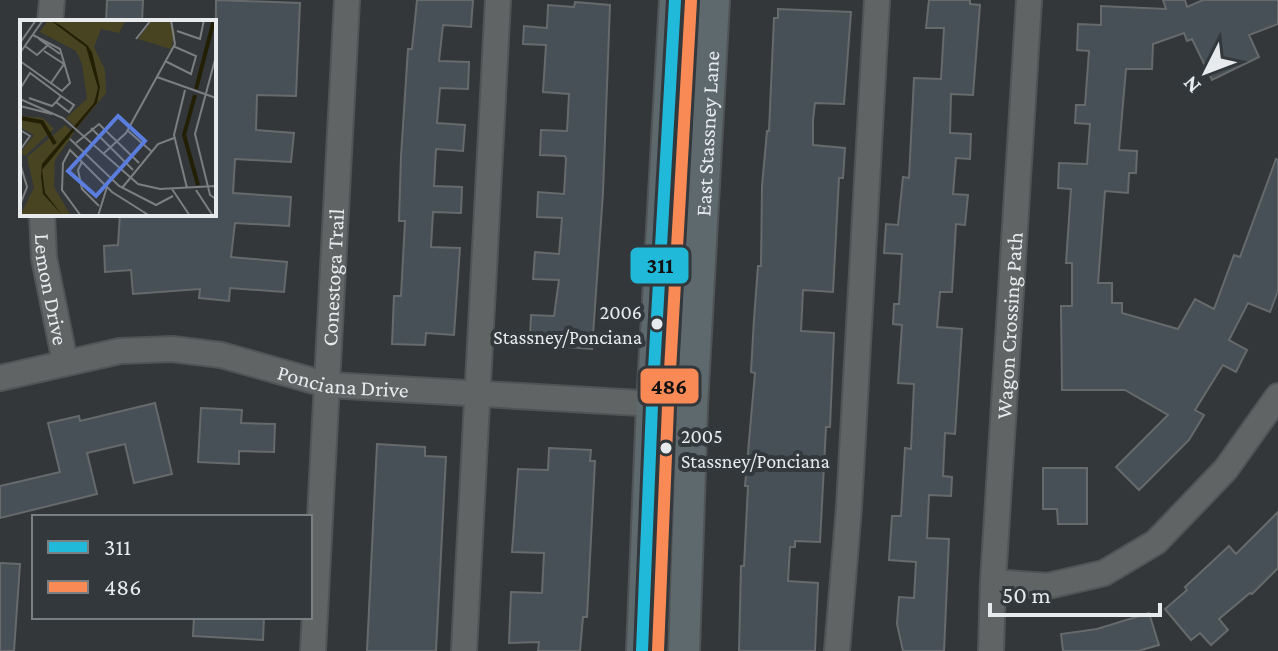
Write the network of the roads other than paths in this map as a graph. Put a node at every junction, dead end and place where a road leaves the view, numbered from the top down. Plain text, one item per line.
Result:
1 (52, 0) edge
2 (347, 0) edge
3 (498, 0) edge
4 (675, 0) edge
5 (714, 0) edge
6 (877, 0) edge
7 (1029, 0) edge
8 (50, 20) edge
9 (42, 216) edge
10 (65, 362) junction
11 (0, 378) edge
12 (328, 385) junction
13 (476, 395) junction
14 (1278, 396) edge
15 (652, 405) junction
16 (692, 406) junction
17 (993, 582) junction
18 (313, 651) edge
19 (464, 651) edge
20 (642, 651) edge
21 (684, 651) edge
22 (837, 651) edge
23 (991, 651) edge

1 - 8 street
2 - 12 street, Conestoga Trail
3 - 13 street
4 - 15 main road, East Stassney Lane
5 - 16 main road, East Stassney Lane
6 - 22 street
7 - 17 street, Wagon Crossing Path
9 - 10 street, Lemon Drive
10 - 11 street, Ponciana Drive
10 - 12 street, Ponciana Drive
12 - 13 street, Ponciana Drive
12 - 18 street, Conestoga Trail
13 - 15 street, Ponciana Drive
13 - 19 street
14 - 17 street
15 - 16 street, Ponciana Drive
15 - 20 main road, East Stassney Lane
16 - 21 main road, East Stassney Lane
17 - 23 street, Wagon Crossing Path

